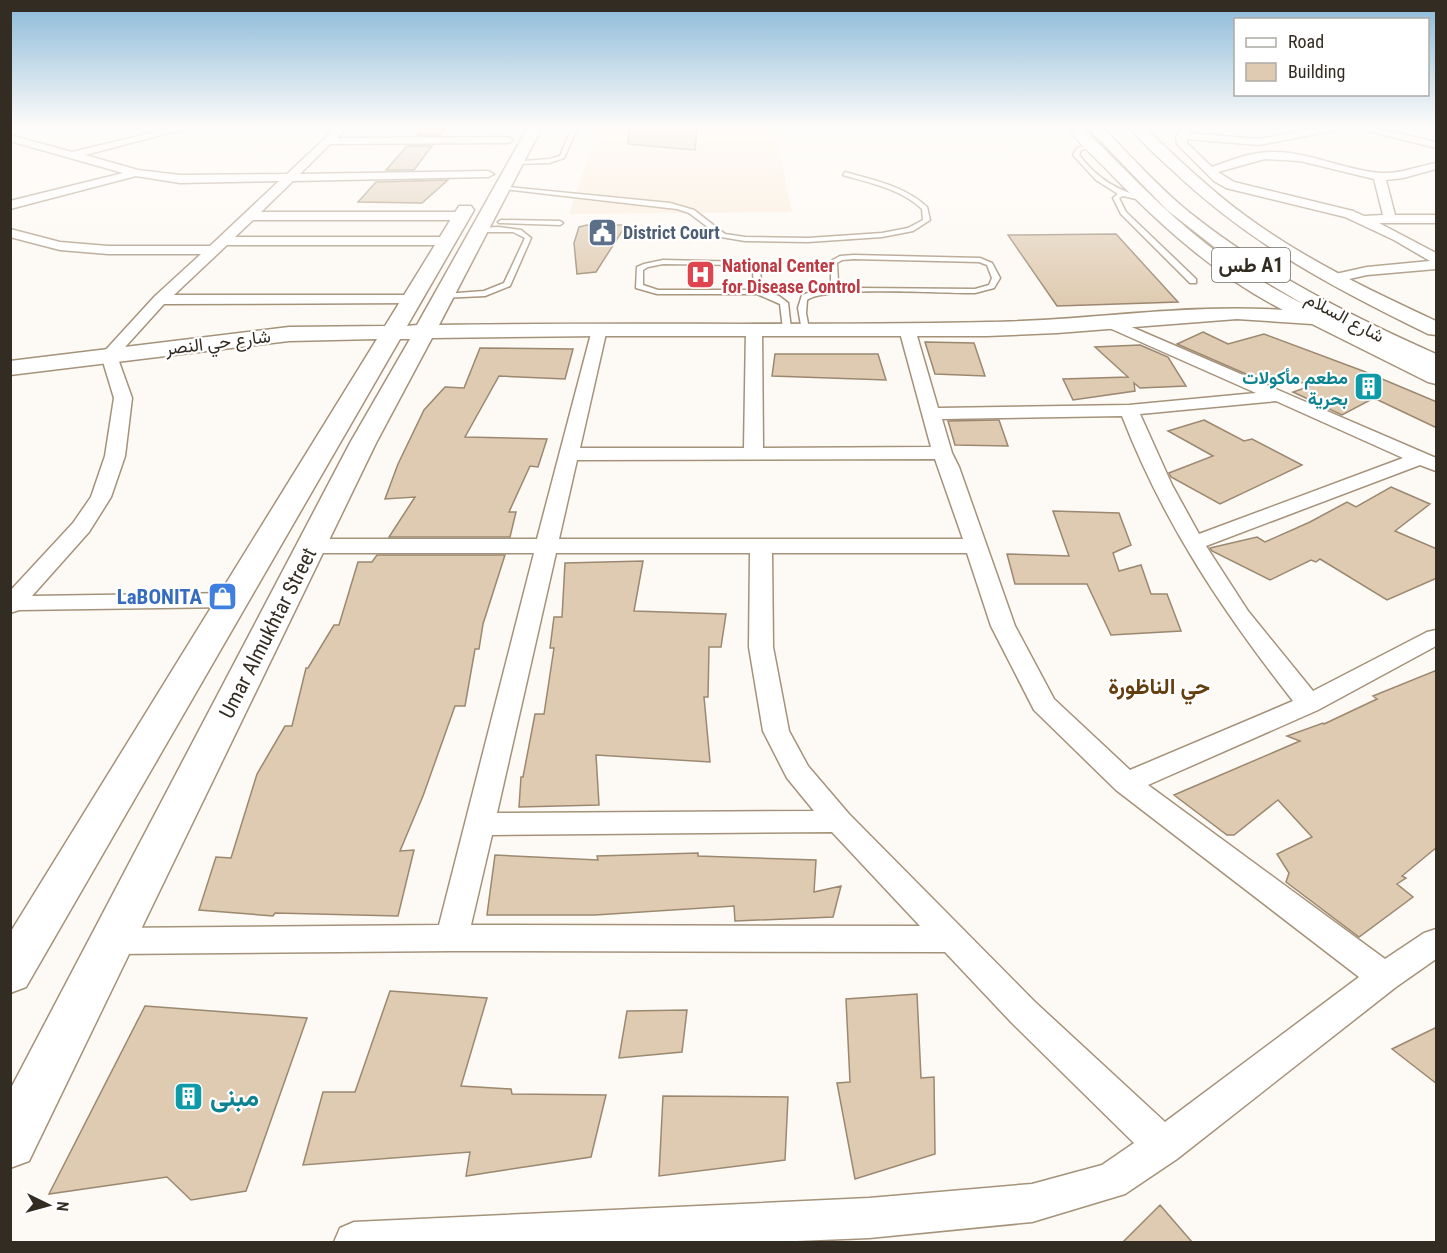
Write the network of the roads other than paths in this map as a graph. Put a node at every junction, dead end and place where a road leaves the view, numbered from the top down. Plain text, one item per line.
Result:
1 (87, 185) edge
2 (282, 185) edge
3 (490, 185) edge
4 (549, 185) edge
5 (877, 185) edge
6 (1105, 185) edge
7 (1134, 185) edge
8 (1149, 185) edge
9 (1179, 185) edge
10 (1200, 185) edge
11 (1232, 185) edge
12 (1381, 185) edge
13 (1121, 194) junction
14 (1145, 199) junction
15 (10, 205) edge
16 (250, 216) junction
17 (1362, 219) junction
18 (1390, 219) junction
19 (1437, 219) edge
20 (560, 223) dead end
21 (467, 227) junction
22 (10, 233) edge
23 (219, 245) junction
24 (1437, 259) edge
25 (1437, 265) edge
26 (1336, 278) junction
27 (1193, 281) dead end
28 (834, 282) dead end
29 (758, 292) junction
30 (444, 296) junction
31 (1276, 298) junction
32 (160, 299) junction
33 (412, 300) junction
34 (1237, 314) junction
35 (1315, 318) junction
36 (1113, 324) junction
37 (599, 329) junction
38 (754, 329) junction
39 (796, 329) junction
40 (907, 329) junction
41 (1437, 329) edge
42 (393, 331) junction
43 (427, 331) junction
44 (1437, 344) edge
45 (109, 355) junction
46 (1437, 363) edge
47 (10, 368) edge
48 (1437, 377) edge
49 (1279, 396) junction
50 (1129, 410) junction
51 (931, 414) junction
52 (327, 443) junction
53 (363, 443) junction
54 (753, 453) junction
55 (942, 453) junction
56 (570, 454) junction
57 (1429, 461) edge
58 (1193, 543) junction
59 (311, 546) junction
60 (974, 546) junction
61 (761, 547) junction
62 (548, 548) junction
63 (232, 600) junction
64 (12, 605) edge
65 (1437, 638) edge
66 (1309, 704) junction
67 (1126, 783) junction
68 (839, 821) junction
69 (481, 824) junction
70 (452, 938) junction
71 (954, 939) junction
72 (114, 941) junction
73 (1437, 942) edge
74 (10, 974) edge
75 (1384, 977) junction
76 (10, 1144) edge
77 (1163, 1146) junction
78 (366, 1242) edge

1 - 15 street
2 - 16 street
3 - 21 main road, Umar Almukhtar Street
4 - 5 lane
6 - 13 lane
7 - 14 main road
8 - 46 main road, شارع السلام / طس A1
9 - 44 main road, شارع السلام
10 - 26 main road
11 - 17 street
12 - 18 street
13 - 14 lane
13 - 27 lane
14 - 31 main road
16 - 21 street
16 - 23 street
17 - 18 street
17 - 24 street
18 - 19 street
20 - 21 lane
21 - 23 street
21 - 30 main road, Umar Almukhtar Street
21 - 30 lane
21 - 33 main road, Umar Almukhtar Street
22 - 23 street
23 - 32 street
25 - 26 street
26 - 41 main road
28 - 39 lane
29 - 29 lane
29 - 39 lane
30 - 43 main road, Umar Almukhtar Street
31 - 34 main road
31 - 35 main road
32 - 33 street
32 - 45 street
33 - 42 main road, Umar Almukhtar Street
34 - 35 main road
34 - 36 main road, شارع حي النصر
35 - 48 main road
36 - 40 main road, شارع حي النصر
36 - 49 street
37 - 38 main road, شارع حي النصر
37 - 43 main road, شارع حي النصر
37 - 56 street
38 - 39 main road, شارع حي النصر
38 - 54 street
39 - 40 main road, شارع حي النصر
40 - 51 street
42 - 43 main road, شارع حي النصر
42 - 45 main road, شارع حي النصر
42 - 52 main road, Umar Almukhtar Street
43 - 53 main road, Umar Almukhtar Street
45 - 47 main road, شارع حي النصر
45 - 64 street
49 - 50 street
49 - 57 street
50 - 51 street
50 - 58 street
51 - 55 street
52 - 53 main road
52 - 63 main road, Umar Almukhtar Street
53 - 59 main road, Umar Almukhtar Street
54 - 55 street
54 - 56 street
55 - 60 street
56 - 62 street
57 - 58 street
58 - 66 street
59 - 62 street
59 - 72 main road, Umar Almukhtar Street
60 - 61 street
60 - 67 street
61 - 62 street
61 - 68 street
62 - 69 street
63 - 64 street
63 - 74 main road, Umar Almukhtar Street
65 - 66 street
66 - 67 street
67 - 75 street
68 - 69 street
68 - 71 street
69 - 70 street
70 - 71 street
70 - 72 street
71 - 77 street
72 - 76 main road, Umar Almukhtar Street
73 - 75 street
75 - 77 street
77 - 78 street

